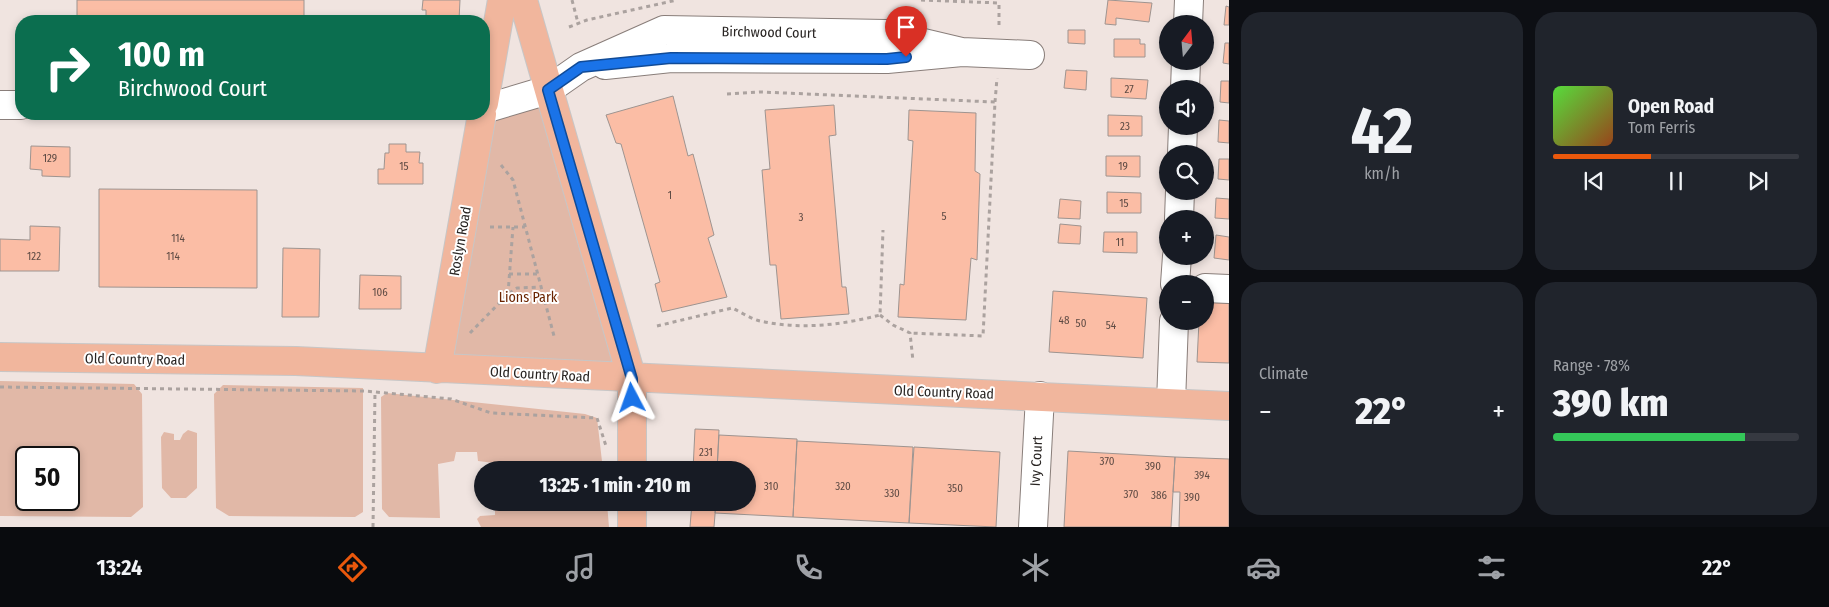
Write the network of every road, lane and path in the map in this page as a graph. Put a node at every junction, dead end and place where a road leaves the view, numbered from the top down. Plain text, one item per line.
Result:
1 (502, 0) edge
2 (523, 0) edge
3 (572, 0) edge
4 (671, 0) edge
5 (677, 0) edge
6 (921, 0) edge
7 (1000, 0) edge
8 (1189, 0) edge
9 (999, 9) junction
10 (1188, 15) edge
11 (578, 23) junction
12 (569, 27) dead end
13 (999, 34) dead end
14 (1030, 55) dead end
15 (490, 69) edge
16 (997, 70) dead end
17 (548, 90) junction
18 (727, 94) dead end
19 (995, 102) junction
20 (0, 105) edge
21 (15, 105) edge
22 (490, 107) edge
23 (481, 120) edge
24 (501, 165) dead end
25 (490, 227) dead end
26 (513, 227) junction
27 (525, 227) junction
28 (883, 230) dead end
29 (509, 274) junction
30 (538, 274) junction
31 (541, 288) junction
32 (1214, 288) edge
33 (1229, 289) edge
34 (508, 294) junction
35 (880, 315) junction
36 (657, 326) dead end
37 (1174, 330) edge
38 (470, 333) dead end
39 (910, 333) junction
40 (554, 336) dead end
41 (0, 357) edge
42 (913, 362) dead end
43 (437, 368) junction
44 (632, 379) junction
45 (0, 387) edge
46 (375, 392) junction
47 (1040, 396) junction
48 (1171, 403) junction
49 (1229, 406) edge
50 (606, 453) dead end
51 (632, 461) edge
52 (632, 511) edge
53 (373, 527) edge
54 (632, 527) edge
55 (1033, 527) edge

1 - 15 main road
2 - 17 main road
3 - 11 path
4 - 5 path
4 - 11 path
6 - 9 path
7 - 9 path
8 - 10 street
9 - 13 path
11 - 12 path
14 - 17 street, Birchwood Court
16 - 19 path
17 - 22 street, Birchwood Court
17 - 44 main road
18 - 19 path
19 - 39 path
20 - 21 street
23 - 43 main road, Roslyn Road
24 - 27 path
25 - 26 path
26 - 27 path
26 - 29 path
27 - 30 path
28 - 35 path
29 - 30 path
29 - 34 path
30 - 31 path
31 - 34 path
31 - 40 path
32 - 33 street
34 - 38 path
35 - 36 path
35 - 39 path
37 - 48 street
39 - 42 path
41 - 43 main road, Old Country Road
43 - 44 main road, Old Country Road
44 - 47 main road, Old Country Road
44 - 51 main road
45 - 46 path
46 - 50 path
46 - 53 path
47 - 48 main road, Old Country Road
47 - 55 street, Ivy Court
48 - 49 main road, Old Country Road
52 - 54 main road

